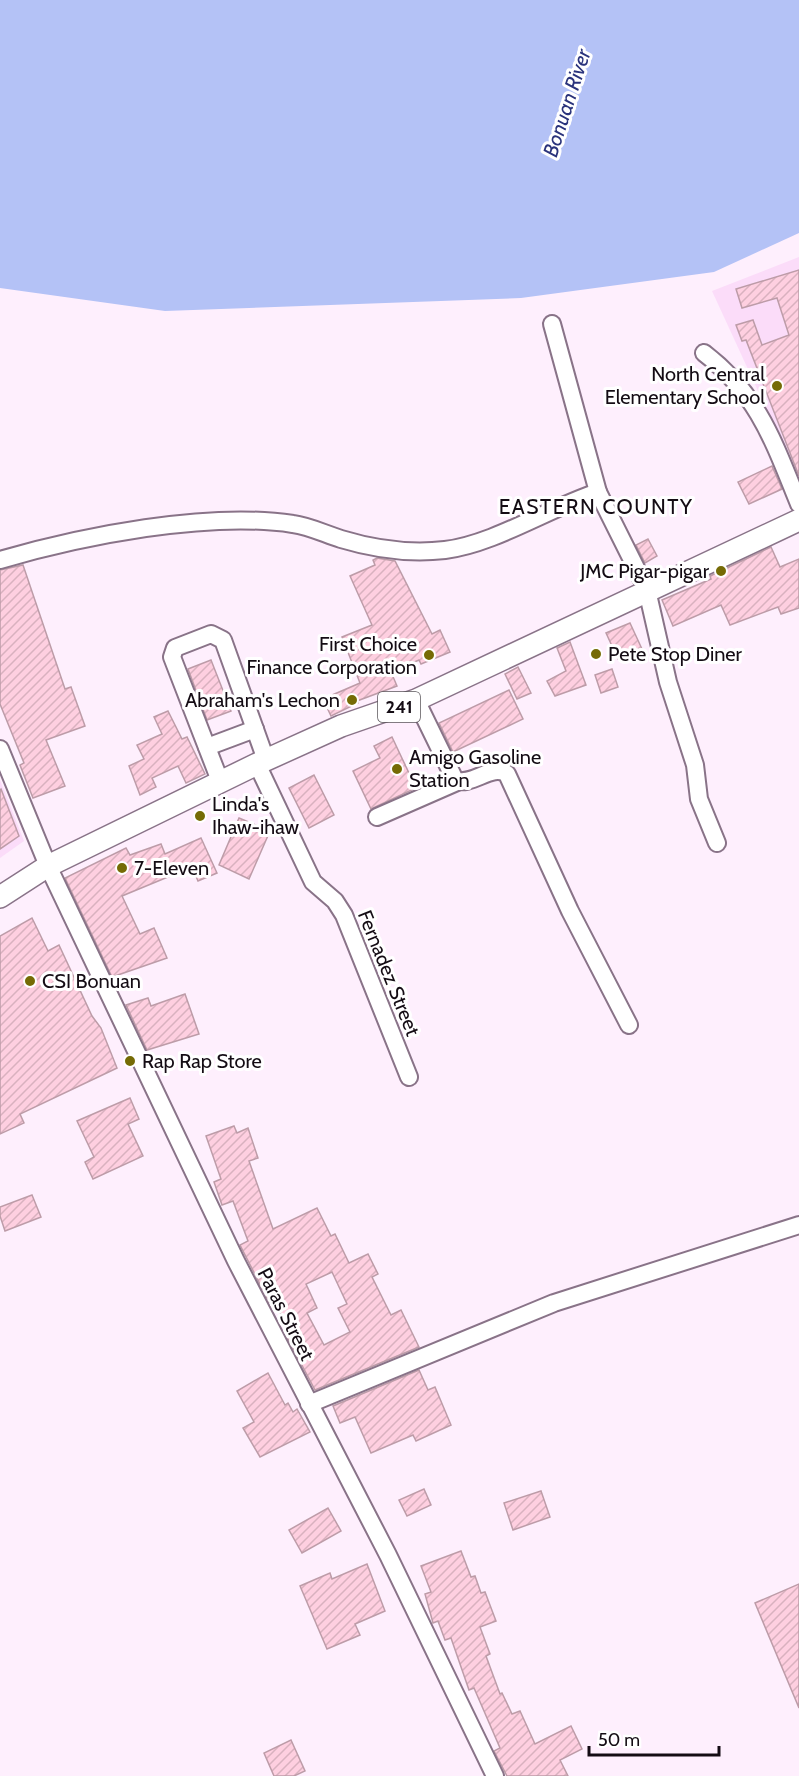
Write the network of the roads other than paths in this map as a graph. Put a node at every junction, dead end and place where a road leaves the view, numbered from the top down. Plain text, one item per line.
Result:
1 (552, 324) dead end
2 (704, 353) dead end
3 (598, 492) junction
4 (799, 504) edge
5 (799, 520) edge
6 (0, 560) edge
7 (647, 590) junction
8 (416, 700) junction
9 (255, 729) junction
10 (207, 747) junction
11 (0, 749) edge
12 (261, 762) junction
13 (220, 781) junction
14 (458, 782) junction
15 (377, 817) dead end
16 (717, 843) dead end
17 (48, 866) junction
18 (0, 897) edge
19 (629, 1025) dead end
20 (409, 1077) dead end
21 (799, 1225) edge
22 (309, 1404) junction
23 (495, 1776) edge

1 - 3 street
2 - 4 street
3 - 6 street
3 - 7 street
5 - 7 main road, 241
7 - 8 main road, 241
7 - 16 street
8 - 12 main road, 241
8 - 14 street
9 - 10 street
9 - 10 street, Fernadez Street
9 - 12 street, Fernadez Street
10 - 13 street
11 - 17 street, Paras Street
12 - 13 main road, 241
12 - 20 street, Fernadez Street
13 - 17 main road, 241
14 - 15 street
14 - 19 street
17 - 18 main road, 241
17 - 22 street, Paras Street
21 - 22 street
22 - 23 street, Paras Street

